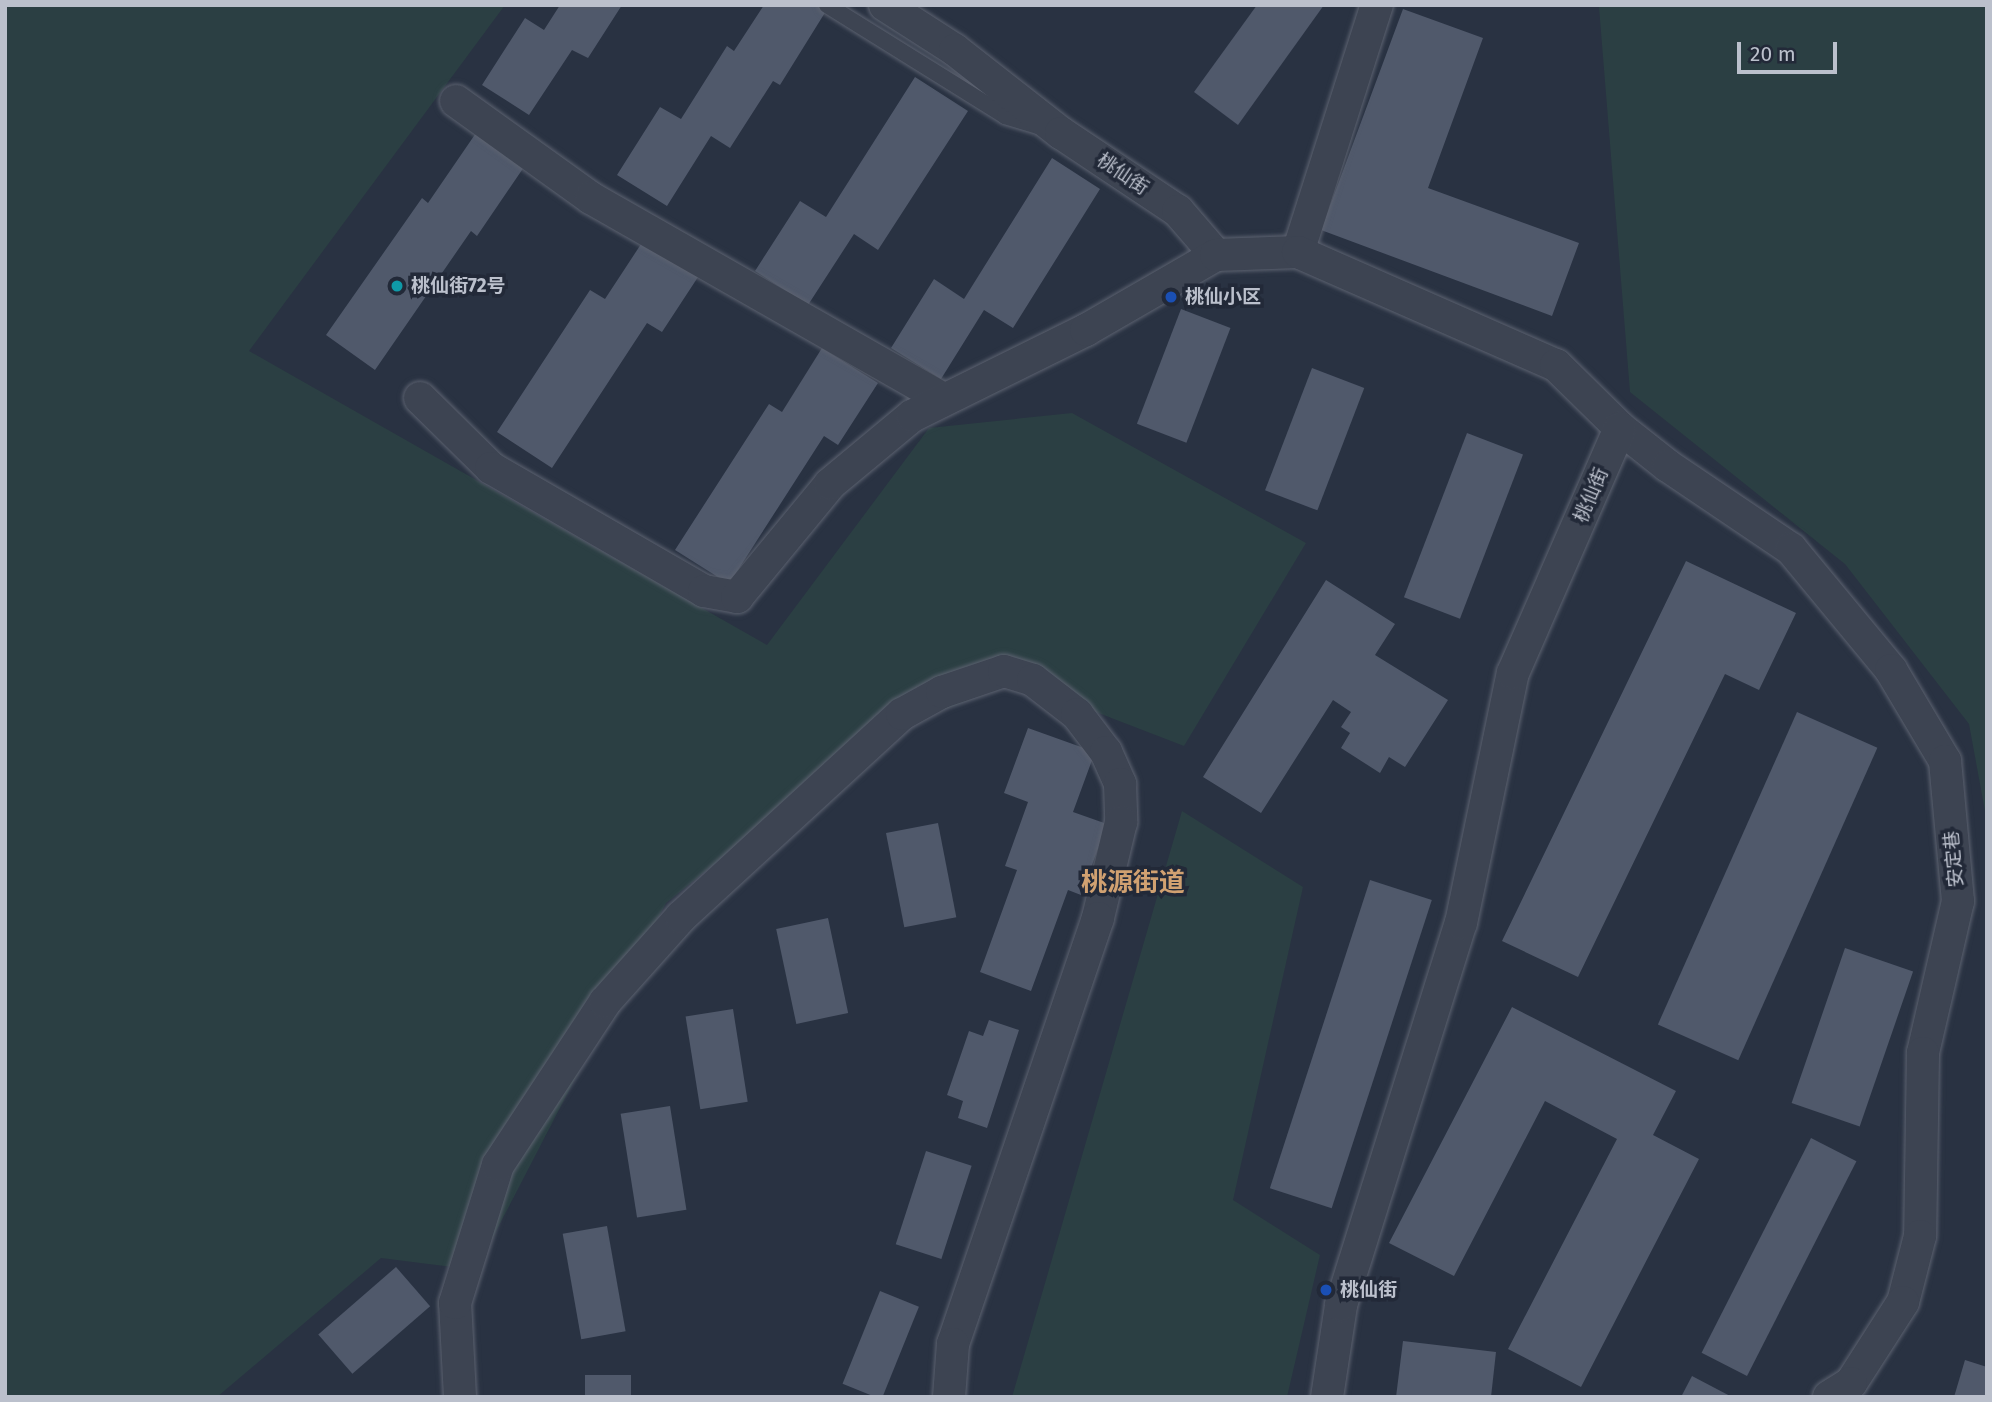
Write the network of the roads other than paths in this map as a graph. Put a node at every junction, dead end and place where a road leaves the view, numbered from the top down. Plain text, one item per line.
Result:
1 (827, 5) edge
2 (885, 5) edge
3 (1377, 5) edge
4 (456, 101) dead end
5 (1061, 133) junction
6 (1298, 252) junction
7 (1216, 255) junction
8 (420, 398) dead end
9 (942, 398) junction
10 (1620, 428) junction
11 (460, 1397) edge
12 (949, 1397) edge
13 (1327, 1397) edge
14 (1829, 1397) edge

1 - 5 lane
2 - 5 street, 桃仙街
3 - 6 street
4 - 9 street
5 - 7 street, 桃仙街
6 - 7 street
6 - 10 street
7 - 9 street
8 - 9 street
10 - 13 street, 桃仙街
10 - 14 street, 安定巷
11 - 12 street

